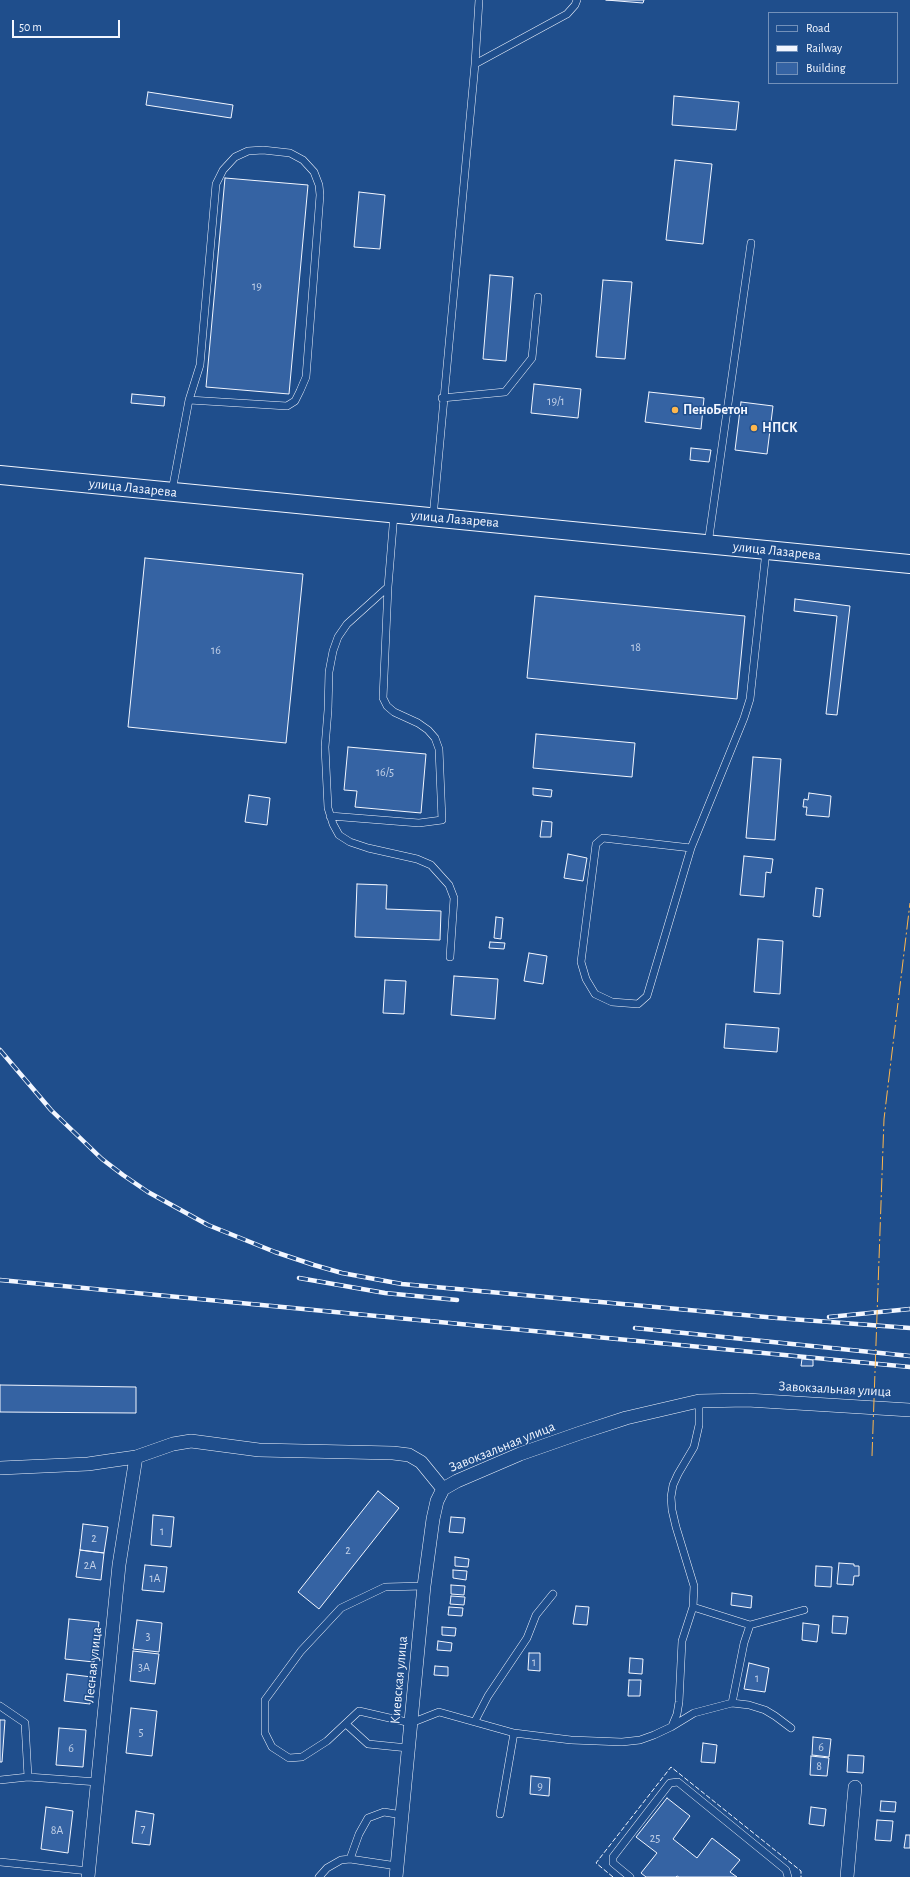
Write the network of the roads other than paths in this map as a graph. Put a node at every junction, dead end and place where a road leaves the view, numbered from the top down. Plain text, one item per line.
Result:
1 (479, 0) edge
2 (578, 0) edge
3 (475, 64) junction
4 (751, 243) dead end
5 (538, 297) dead end
6 (442, 398) junction
7 (189, 400) junction
8 (0, 475) edge
9 (172, 492) junction
10 (394, 514) junction
11 (432, 517) junction
12 (708, 544) junction
13 (766, 551) junction
14 (910, 564) edge
15 (388, 587) junction
16 (330, 816) junction
17 (691, 848) junction
18 (450, 957) dead end
19 (699, 1401) junction
20 (910, 1410) edge
21 (136, 1457) junction
22 (0, 1468) edge
23 (443, 1489) junction
24 (424, 1586) junction
25 (553, 1594) dead end
26 (693, 1607) junction
27 (804, 1610) dead end
28 (750, 1625) junction
29 (732, 1703) junction
30 (0, 1706) edge
31 (475, 1721) junction
32 (411, 1723) junction
33 (346, 1724) junction
34 (671, 1727) junction
35 (791, 1728) dead end
36 (514, 1733) junction
37 (408, 1748) junction
38 (28, 1777) junction
39 (0, 1780) edge
40 (98, 1782) junction
41 (854, 1787) dead end
42 (500, 1814) dead end
43 (402, 1815) junction
44 (350, 1859) junction
45 (0, 1862) edge
46 (396, 1872) edge
47 (89, 1874) edge
48 (319, 1877) edge
49 (630, 1877) edge
50 (788, 1877) edge
51 (847, 1877) edge

1 - 3 lane
2 - 3 lane
3 - 6 lane
4 - 12 lane
5 - 6 lane
6 - 11 lane
7 - 7 lane
7 - 9 lane
8 - 9 main road, улица Лазарева
9 - 10 main road, улица Лазарева
10 - 11 main road, улица Лазарева
10 - 15 lane
11 - 12 main road, улица Лазарева
12 - 13 main road, улица Лазарева
13 - 14 main road, улица Лазарева
13 - 17 lane
15 - 16 lane
15 - 16 lane
16 - 18 lane
17 - 17 lane
19 - 20 street, Завокзальная улица
19 - 23 street, Завокзальная улица
19 - 26 lane
21 - 22 street, Завокзальная улица
21 - 23 street, Завокзальная улица
21 - 40 street, Лесная улица
23 - 24 street, Киевская улица
24 - 32 street, Киевская улица
24 - 33 lane
25 - 31 lane
26 - 28 lane
26 - 34 lane
27 - 28 lane
28 - 29 lane
29 - 34 lane
29 - 35 lane
30 - 38 lane
31 - 32 lane
31 - 36 lane
32 - 33 lane
32 - 37 street, Киевская улица
33 - 37 lane
34 - 36 lane
36 - 42 lane
37 - 43 street, Киевская улица
38 - 39 lane
38 - 40 lane
40 - 47 street, Лесная улица
41 - 51 street
43 - 44 lane
43 - 46 street, Киевская улица
44 - 46 lane
44 - 48 lane
45 - 47 lane
49 - 50 lane

